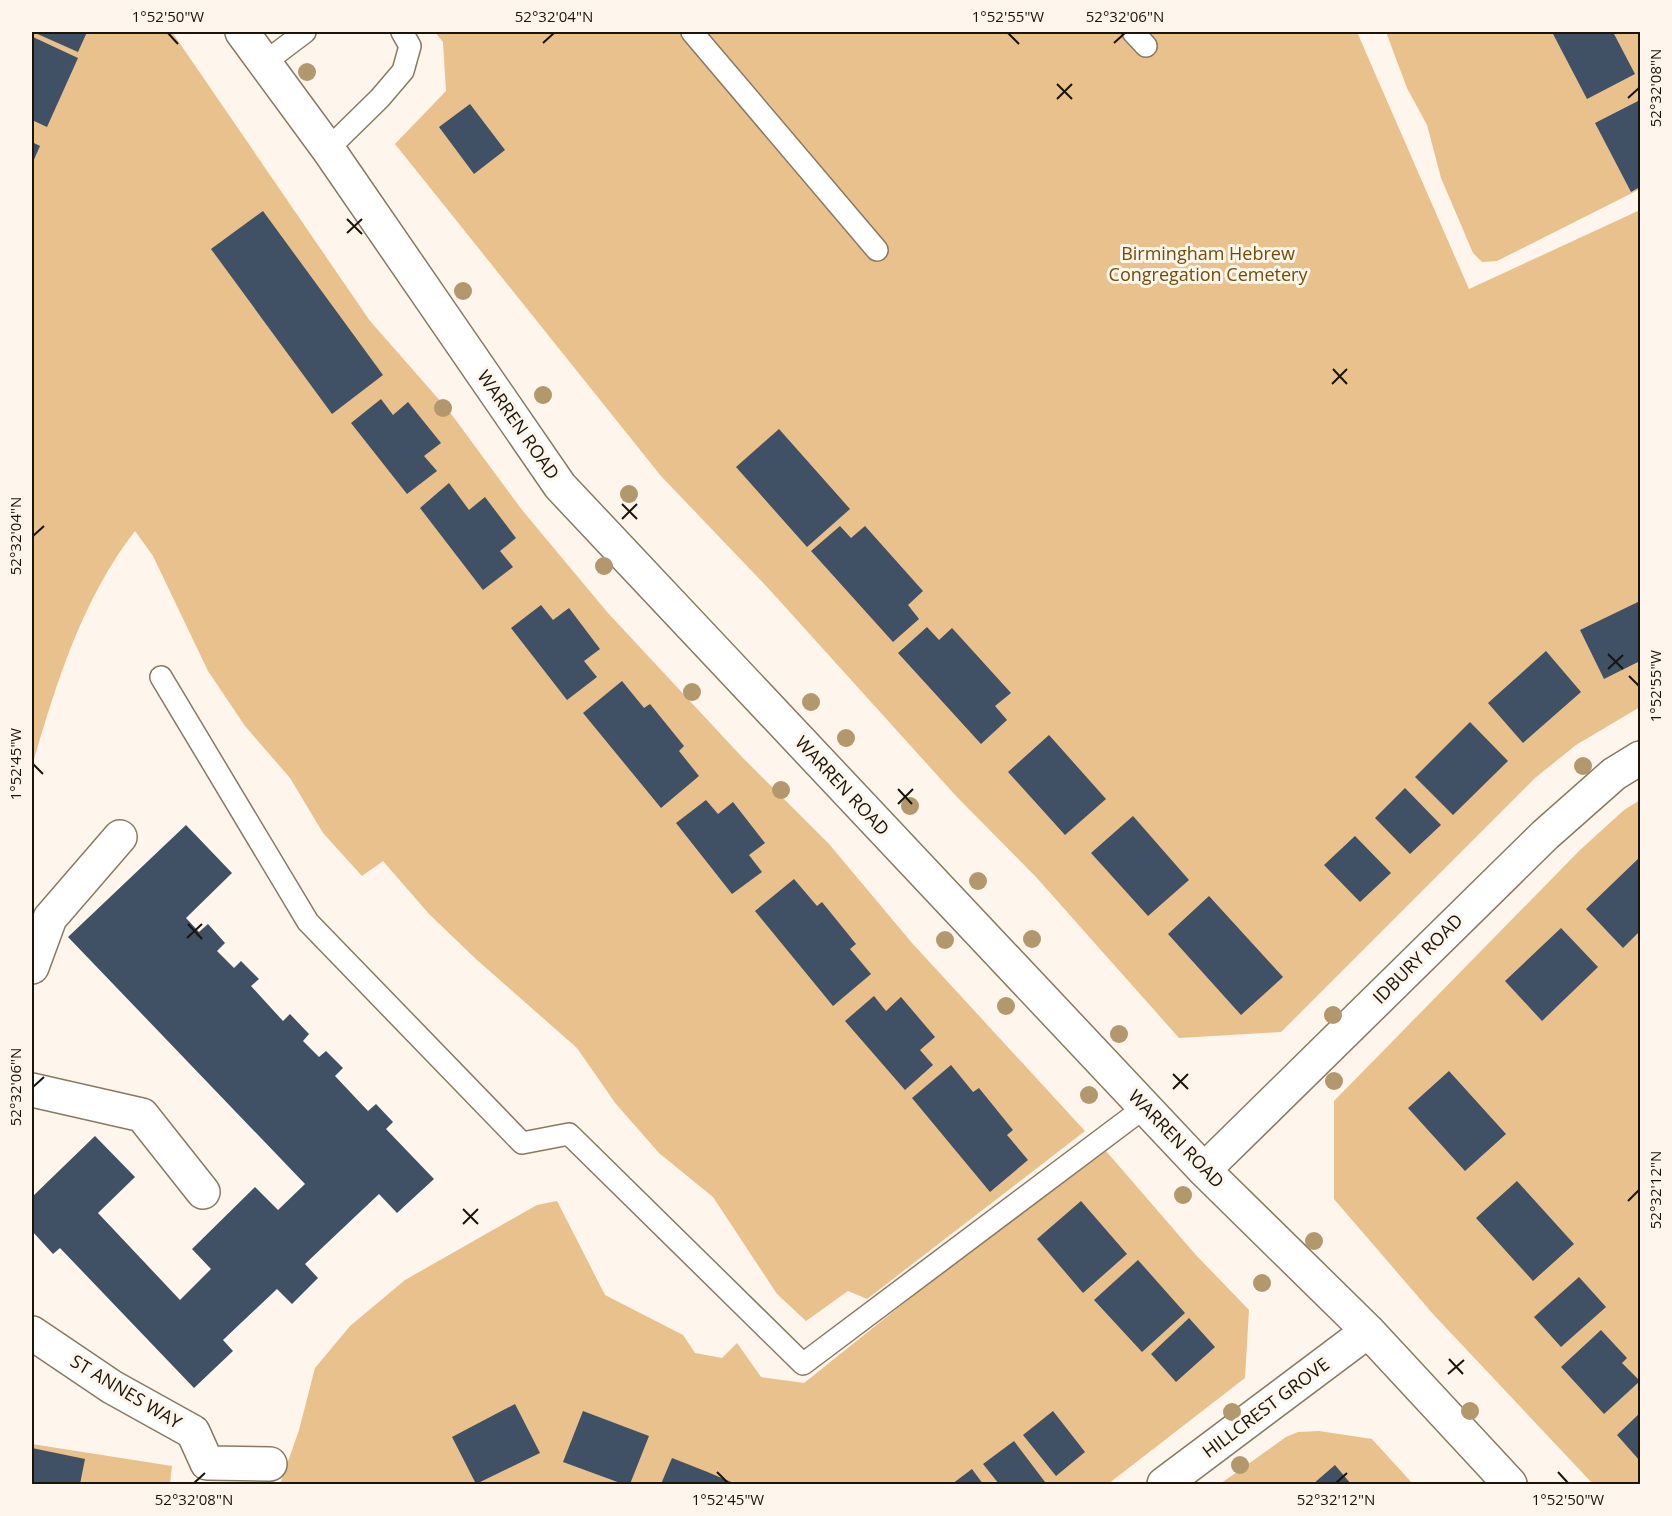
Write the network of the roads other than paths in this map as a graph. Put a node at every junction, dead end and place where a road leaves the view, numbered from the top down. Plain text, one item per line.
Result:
1 (242, 32) edge
2 (305, 32) edge
3 (402, 32) edge
4 (692, 32) edge
5 (264, 63) junction
6 (328, 149) junction
7 (877, 250) dead end
8 (161, 677) dead end
9 (1641, 758) edge
10 (120, 837) dead end
11 (32, 967) edge
12 (32, 1090) edge
13 (1145, 1107) junction
14 (1204, 1170) junction
15 (203, 1192) dead end
16 (1368, 1331) junction
17 (32, 1333) edge
18 (270, 1464) dead end
19 (205, 1474) edge
20 (1164, 1485) edge
21 (1510, 1485) edge

1 - 5 street, WARREN ROAD
2 - 5 lane
3 - 6 lane
4 - 7 lane
5 - 6 street, WARREN ROAD
6 - 13 street, WARREN ROAD
8 - 13 lane
9 - 14 street, IDBURY ROAD
10 - 11 street
12 - 15 street
13 - 14 street, WARREN ROAD
14 - 16 street, WARREN ROAD
16 - 20 street, HILLCREST GROVE
16 - 21 street, WARREN ROAD
17 - 19 street, ST ANNES WAY
18 - 19 street, ST ANNES WAY

